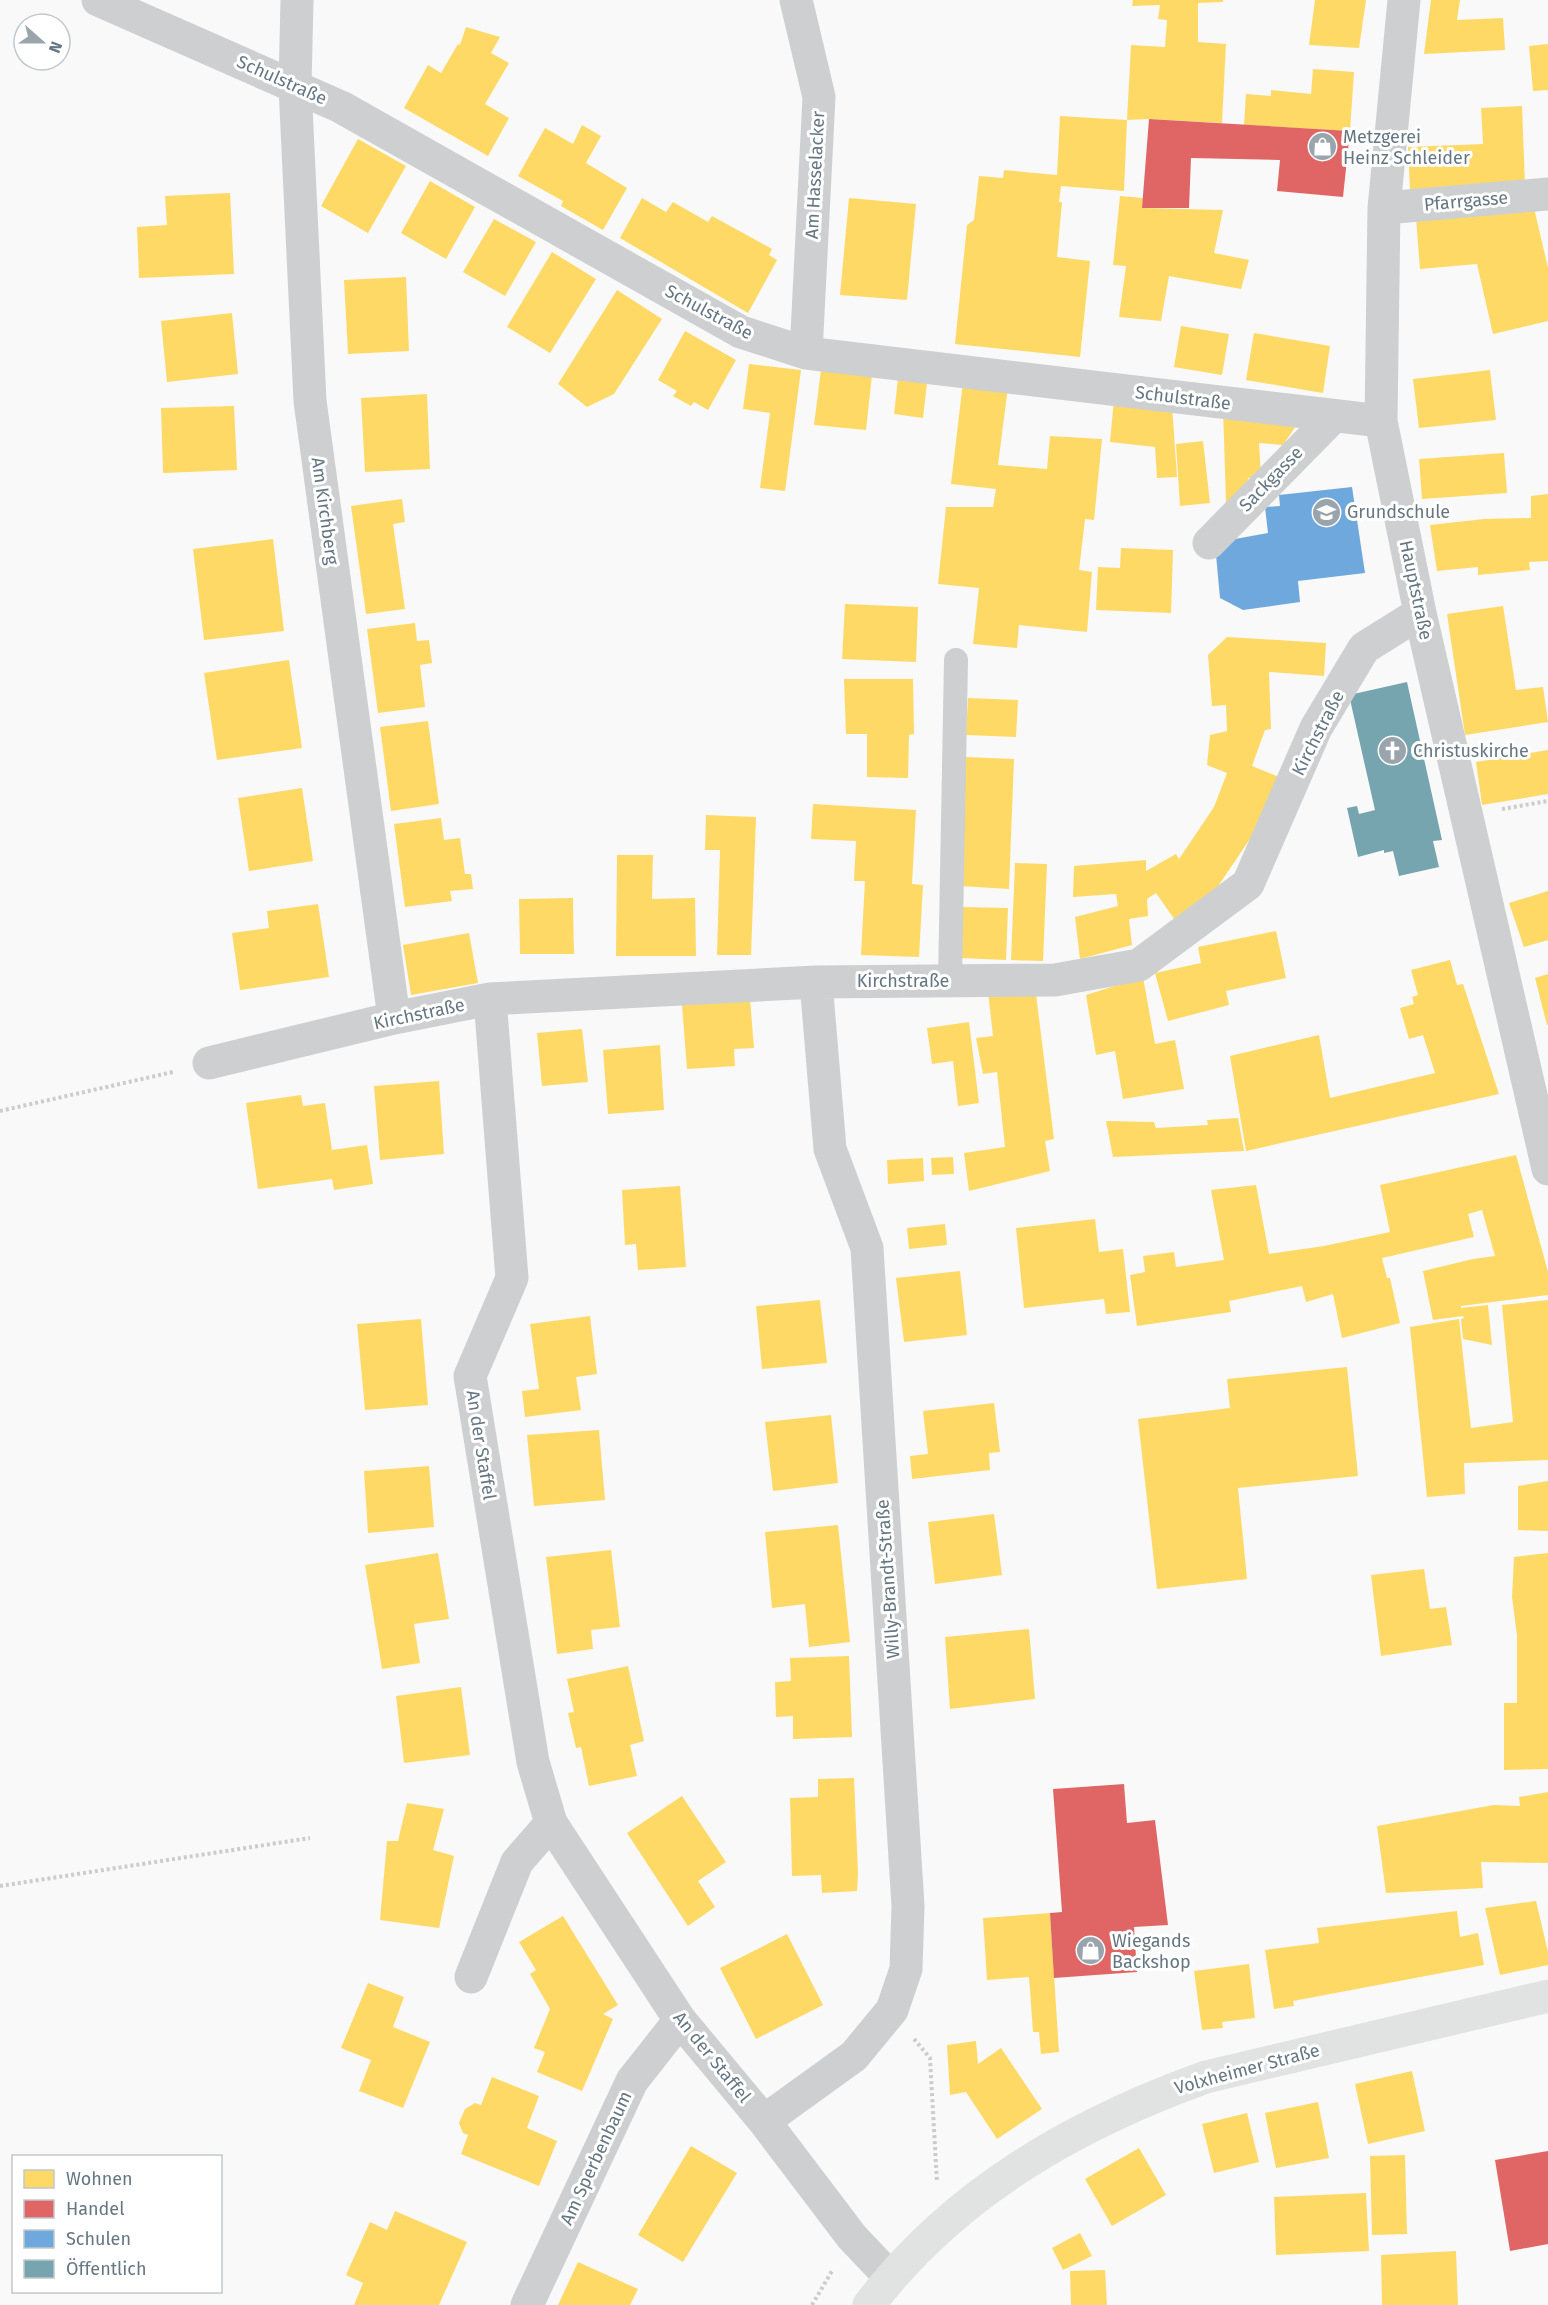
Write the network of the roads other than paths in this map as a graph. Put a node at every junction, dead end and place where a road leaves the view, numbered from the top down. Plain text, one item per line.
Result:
1 (98, 0) edge
2 (297, 0) edge
3 (796, 0) edge
4 (1404, 0) edge
5 (295, 86) junction
6 (1548, 194) edge
7 (1384, 208) junction
8 (806, 353) junction
9 (1334, 416) junction
10 (1382, 422) junction
11 (1209, 543) dead end
12 (1420, 613) junction
13 (956, 660) dead end
14 (950, 981) junction
15 (816, 982) junction
16 (490, 999) junction
17 (394, 1018) junction
18 (209, 1064) road end
19 (1548, 1169) edge
20 (551, 1823) junction
21 (471, 1977) dead end
22 (1548, 1996) edge
23 (680, 2020) junction
24 (764, 2121) junction
25 (890, 2277) junction
26 (527, 2305) edge
27 (869, 2305) edge

1 - 5 street, Schulstraße
2 - 5 street, Am Kirchberg
3 - 8 street, Am Hasselacker
4 - 7 street, Hauptstraße
5 - 8 street, Schulstraße
5 - 17 street, Am Kirchberg
6 - 7 street, Pfarrgasse
7 - 10 street, Hauptstraße
8 - 9 street, Schulstraße
9 - 10 street, Schulstraße
9 - 11 street, Sackgasse
10 - 12 street, Hauptstraße
12 - 14 street, Kirchstraße
12 - 19 street, Hauptstraße
13 - 14 lane
14 - 15 street, Kirchstraße
15 - 16 street, Kirchstraße
15 - 24 street, Willy-Brandt-Straße
16 - 17 street, Kirchstraße
16 - 20 street, An der Staffel
17 - 18 street, Kirchstraße
20 - 21 street
20 - 23 street, An der Staffel
22 - 25 main road, Volxheimer Straße
23 - 24 street, An der Staffel
23 - 26 street, Am Sperbenbaum
24 - 25 street, An der Staffel
25 - 27 main road, Volxheimer Straße

